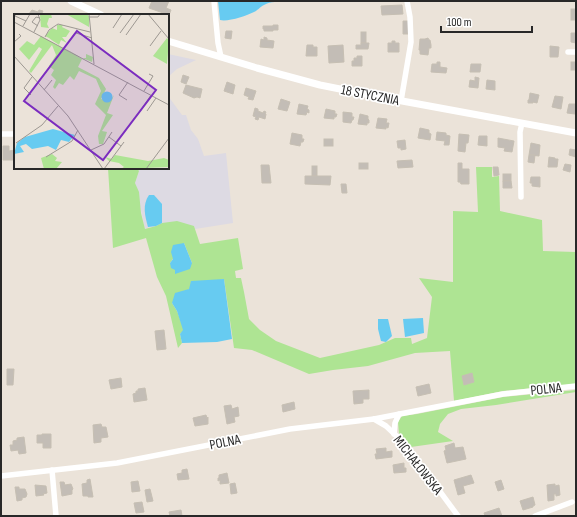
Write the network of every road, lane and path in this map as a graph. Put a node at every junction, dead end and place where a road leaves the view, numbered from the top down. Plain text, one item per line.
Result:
1 (72, 1) edge
2 (214, 1) edge
3 (407, 1) edge
4 (99, 14) edge
5 (169, 41) edge
6 (568, 52) dead end
7 (576, 52) edge
8 (221, 57) junction
9 (401, 101) junction
10 (522, 123) junction
11 (576, 133) edge
12 (1, 134) edge
13 (14, 134) edge
14 (521, 197) dead end
15 (576, 386) edge
16 (399, 414) junction
17 (374, 419) junction
18 (394, 434) junction
19 (52, 470) junction
20 (1, 476) edge
21 (572, 502) dead end
22 (56, 516) edge
23 (458, 516) edge
24 (535, 516) edge

1 - 4 street
2 - 8 street
3 - 9 street
5 - 8 street, 18 STYCZNIA
6 - 7 street
8 - 9 street, 18 STYCZNIA
9 - 10 street, 18 STYCZNIA
10 - 11 street, 18 STYCZNIA
10 - 14 street
12 - 13 street
15 - 16 street, POLNA
16 - 17 street, POLNA
16 - 18 street
17 - 18 street, MICHAŁOWSKA
17 - 19 street, POLNA
18 - 23 street, MICHAŁOWSKA
19 - 20 street, POLNA
19 - 22 street
21 - 24 street

